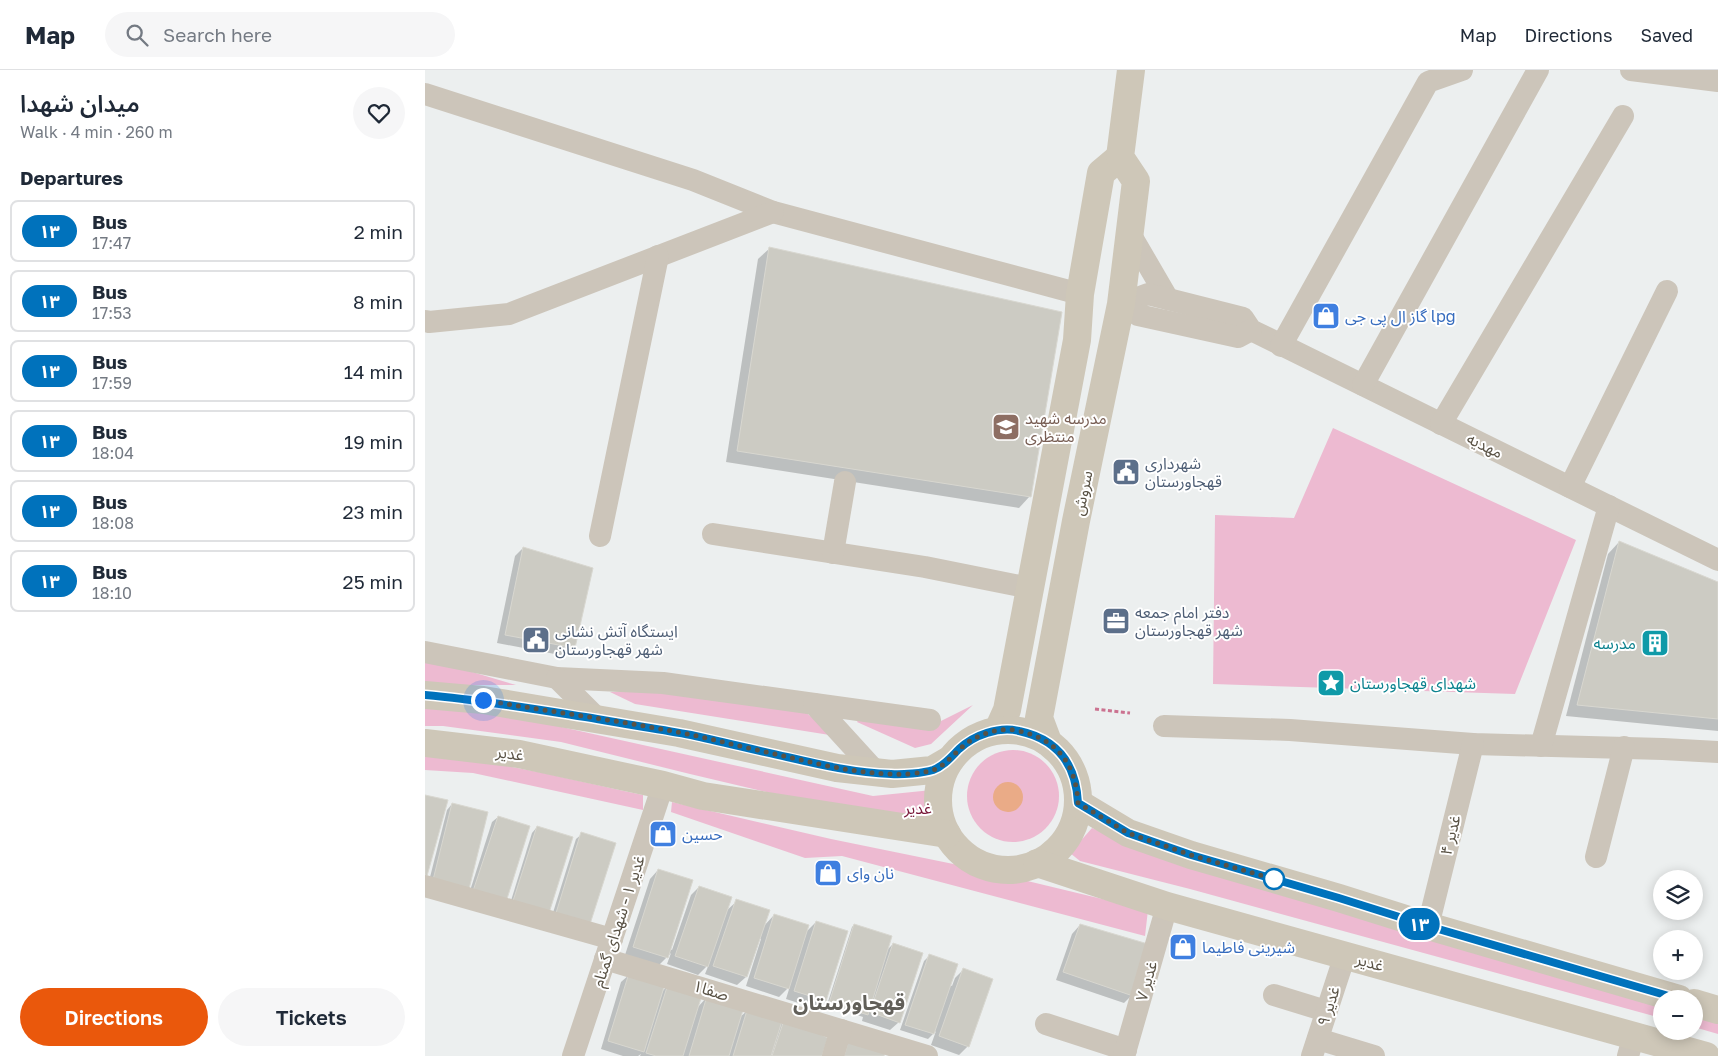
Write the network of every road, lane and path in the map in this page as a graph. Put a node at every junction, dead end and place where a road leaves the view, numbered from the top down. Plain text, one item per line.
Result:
1 (1131, 70) edge
2 (1462, 70) edge
3 (1539, 70) edge
4 (1631, 70) edge
5 (1718, 81) edge
6 (425, 94) edge
7 (1623, 116) dead end
8 (1121, 157) junction
9 (773, 212) junction
10 (1129, 232) junction
11 (658, 256) junction
12 (1667, 291) dead end
13 (1080, 294) junction
14 (1168, 299) junction
15 (1121, 304) junction
16 (425, 321) edge
17 (1251, 330) junction
18 (1281, 346) junction
19 (1363, 386) junction
20 (1441, 424) junction
21 (845, 482) dead end
22 (1570, 487) junction
23 (1609, 506) junction
24 (713, 534) dead end
25 (600, 536) dead end
26 (833, 553) junction
27 (1718, 560) edge
28 (1030, 588) junction
29 (425, 652) edge
30 (557, 678) junction
31 (425, 695) edge
32 (814, 704) junction
33 (1095, 709) dead end
34 (1130, 713) dead end
35 (599, 720) junction
36 (930, 720) dead end
37 (1164, 726) dead end
38 (999, 730) junction
39 (1048, 742) junction
40 (425, 743) edge
41 (1473, 744) junction
42 (1541, 746) junction
43 (1625, 747) junction
44 (1718, 752) edge
45 (951, 759) junction
46 (877, 773) junction
47 (663, 785) junction
48 (1078, 803) junction
49 (947, 834) junction
50 (1597, 857) dead end
51 (1037, 863) junction
52 (425, 886) edge
53 (1167, 906) junction
54 (1428, 926) junction
55 (608, 949) junction
56 (1345, 955) junction
57 (1653, 991) edge
58 (1274, 995) dead end
59 (1703, 1006) edge
60 (1718, 1010) edge
61 (1327, 1011) junction
62 (1046, 1024) dead end
63 (836, 1045) edge
64 (1631, 1046) edge
65 (1315, 1047) edge
66 (1125, 1053) edge
67 (573, 1056) edge
68 (927, 1056) edge
69 (1374, 1056) edge
70 (1705, 1056) edge

1 - 8 main road
2 - 18 street
3 - 19 street
4 - 5 street
6 - 9 street
7 - 20 street
8 - 10 main road, سروش
8 - 13 main road, سروش
9 - 11 street
9 - 13 street
10 - 14 street
10 - 15 main road, سروش
11 - 16 street
11 - 25 street
12 - 22 street
13 - 15 main road
13 - 28 main road, سروش
14 - 15 street, مهدیه
14 - 17 street, مهدیه
15 - 17 street
15 - 39 main road, سروش
17 - 18 street, مهدیه
18 - 19 street, مهدیه
19 - 20 street, مهدیه
20 - 22 street, مهدیه
21 - 26 street
22 - 23 street, مهدیه
23 - 27 street, مهدیه
23 - 42 street
24 - 26 street
26 - 28 street
28 - 38 main road, سروش
29 - 30 street
30 - 32 street
30 - 35 street
31 - 35 main road
32 - 36 street
32 - 46 street
33 - 34 path
35 - 46 main road
37 - 41 street
38 - 39 main road
38 - 45 main road
39 - 48 main road
40 - 47 main road, غدیر
41 - 42 street
41 - 54 street, غدیر ۴
42 - 43 street
43 - 44 street
43 - 50 street
45 - 46 main road
45 - 49 main road
47 - 49 main road, غدیر
47 - 55 street, غدیر ۱ - شهدای گمنام
48 - 51 main road
48 - 54 main road
49 - 51 main road
51 - 53 main road, غدیر
52 - 55 street, صفا۱
53 - 56 main road, غدیر
53 - 66 street, غدیر ۷
54 - 57 main road
55 - 63 street, صفا۱
55 - 67 street, غدیر ۱ - شهدای گمنام
56 - 61 street, غدیر ۹
56 - 64 main road, غدیر
58 - 61 street
59 - 60 main road
61 - 65 street, غدیر ۹
62 - 66 street
63 - 68 street, صفا۱
64 - 70 main road, غدیر
65 - 69 street

